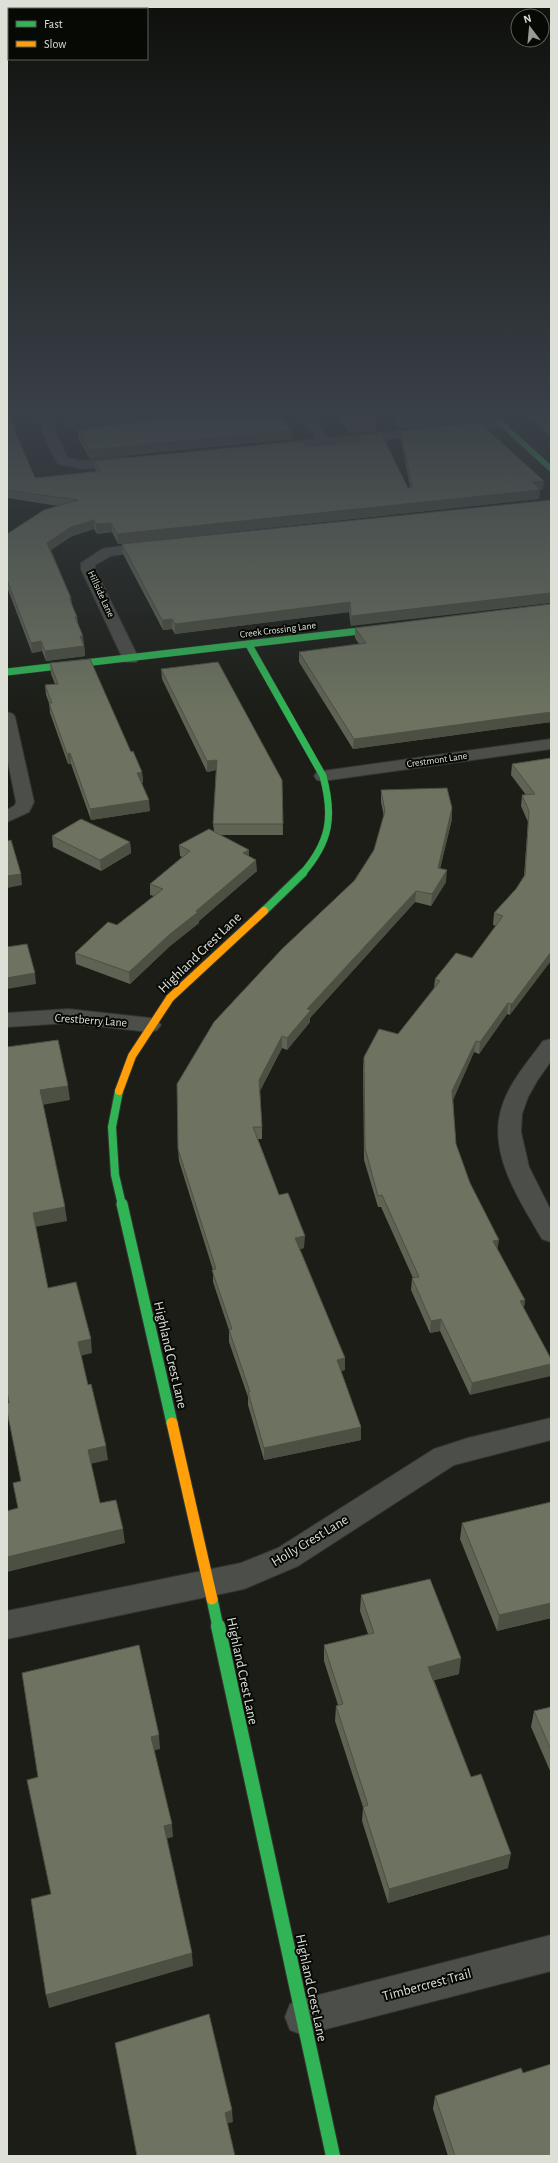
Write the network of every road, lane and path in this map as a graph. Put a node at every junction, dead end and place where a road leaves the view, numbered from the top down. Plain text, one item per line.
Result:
1 (166, 543) edge
2 (392, 628) edge
3 (249, 645) junction
4 (131, 659) junction
5 (7, 672) edge
6 (7, 717) edge
7 (551, 744) edge
8 (323, 776) junction
9 (7, 817) edge
10 (7, 1020) edge
11 (150, 1026) junction
12 (551, 1046) edge
13 (551, 1233) edge
14 (551, 1429) edge
15 (208, 1584) junction
16 (7, 1625) edge
17 (551, 1953) edge
18 (303, 2017) junction
19 (333, 2156) edge

1 - 4 street, Hillside Lane
2 - 3 street, Creek Crossing Lane
3 - 4 street, Creek Crossing Lane
3 - 8 street, Highland Crest Lane
4 - 5 street, Creek Crossing Lane
6 - 9 street
7 - 8 street, Crestmont Lane
8 - 11 street, Highland Crest Lane
10 - 11 street, Crestberry Lane
11 - 15 street, Highland Crest Lane
12 - 13 street
14 - 15 street, Holly Crest Lane
15 - 16 street, Holly Crest Lane
15 - 18 street, Highland Crest Lane
17 - 18 street, Timbercrest Trail
18 - 19 street, Highland Crest Lane

